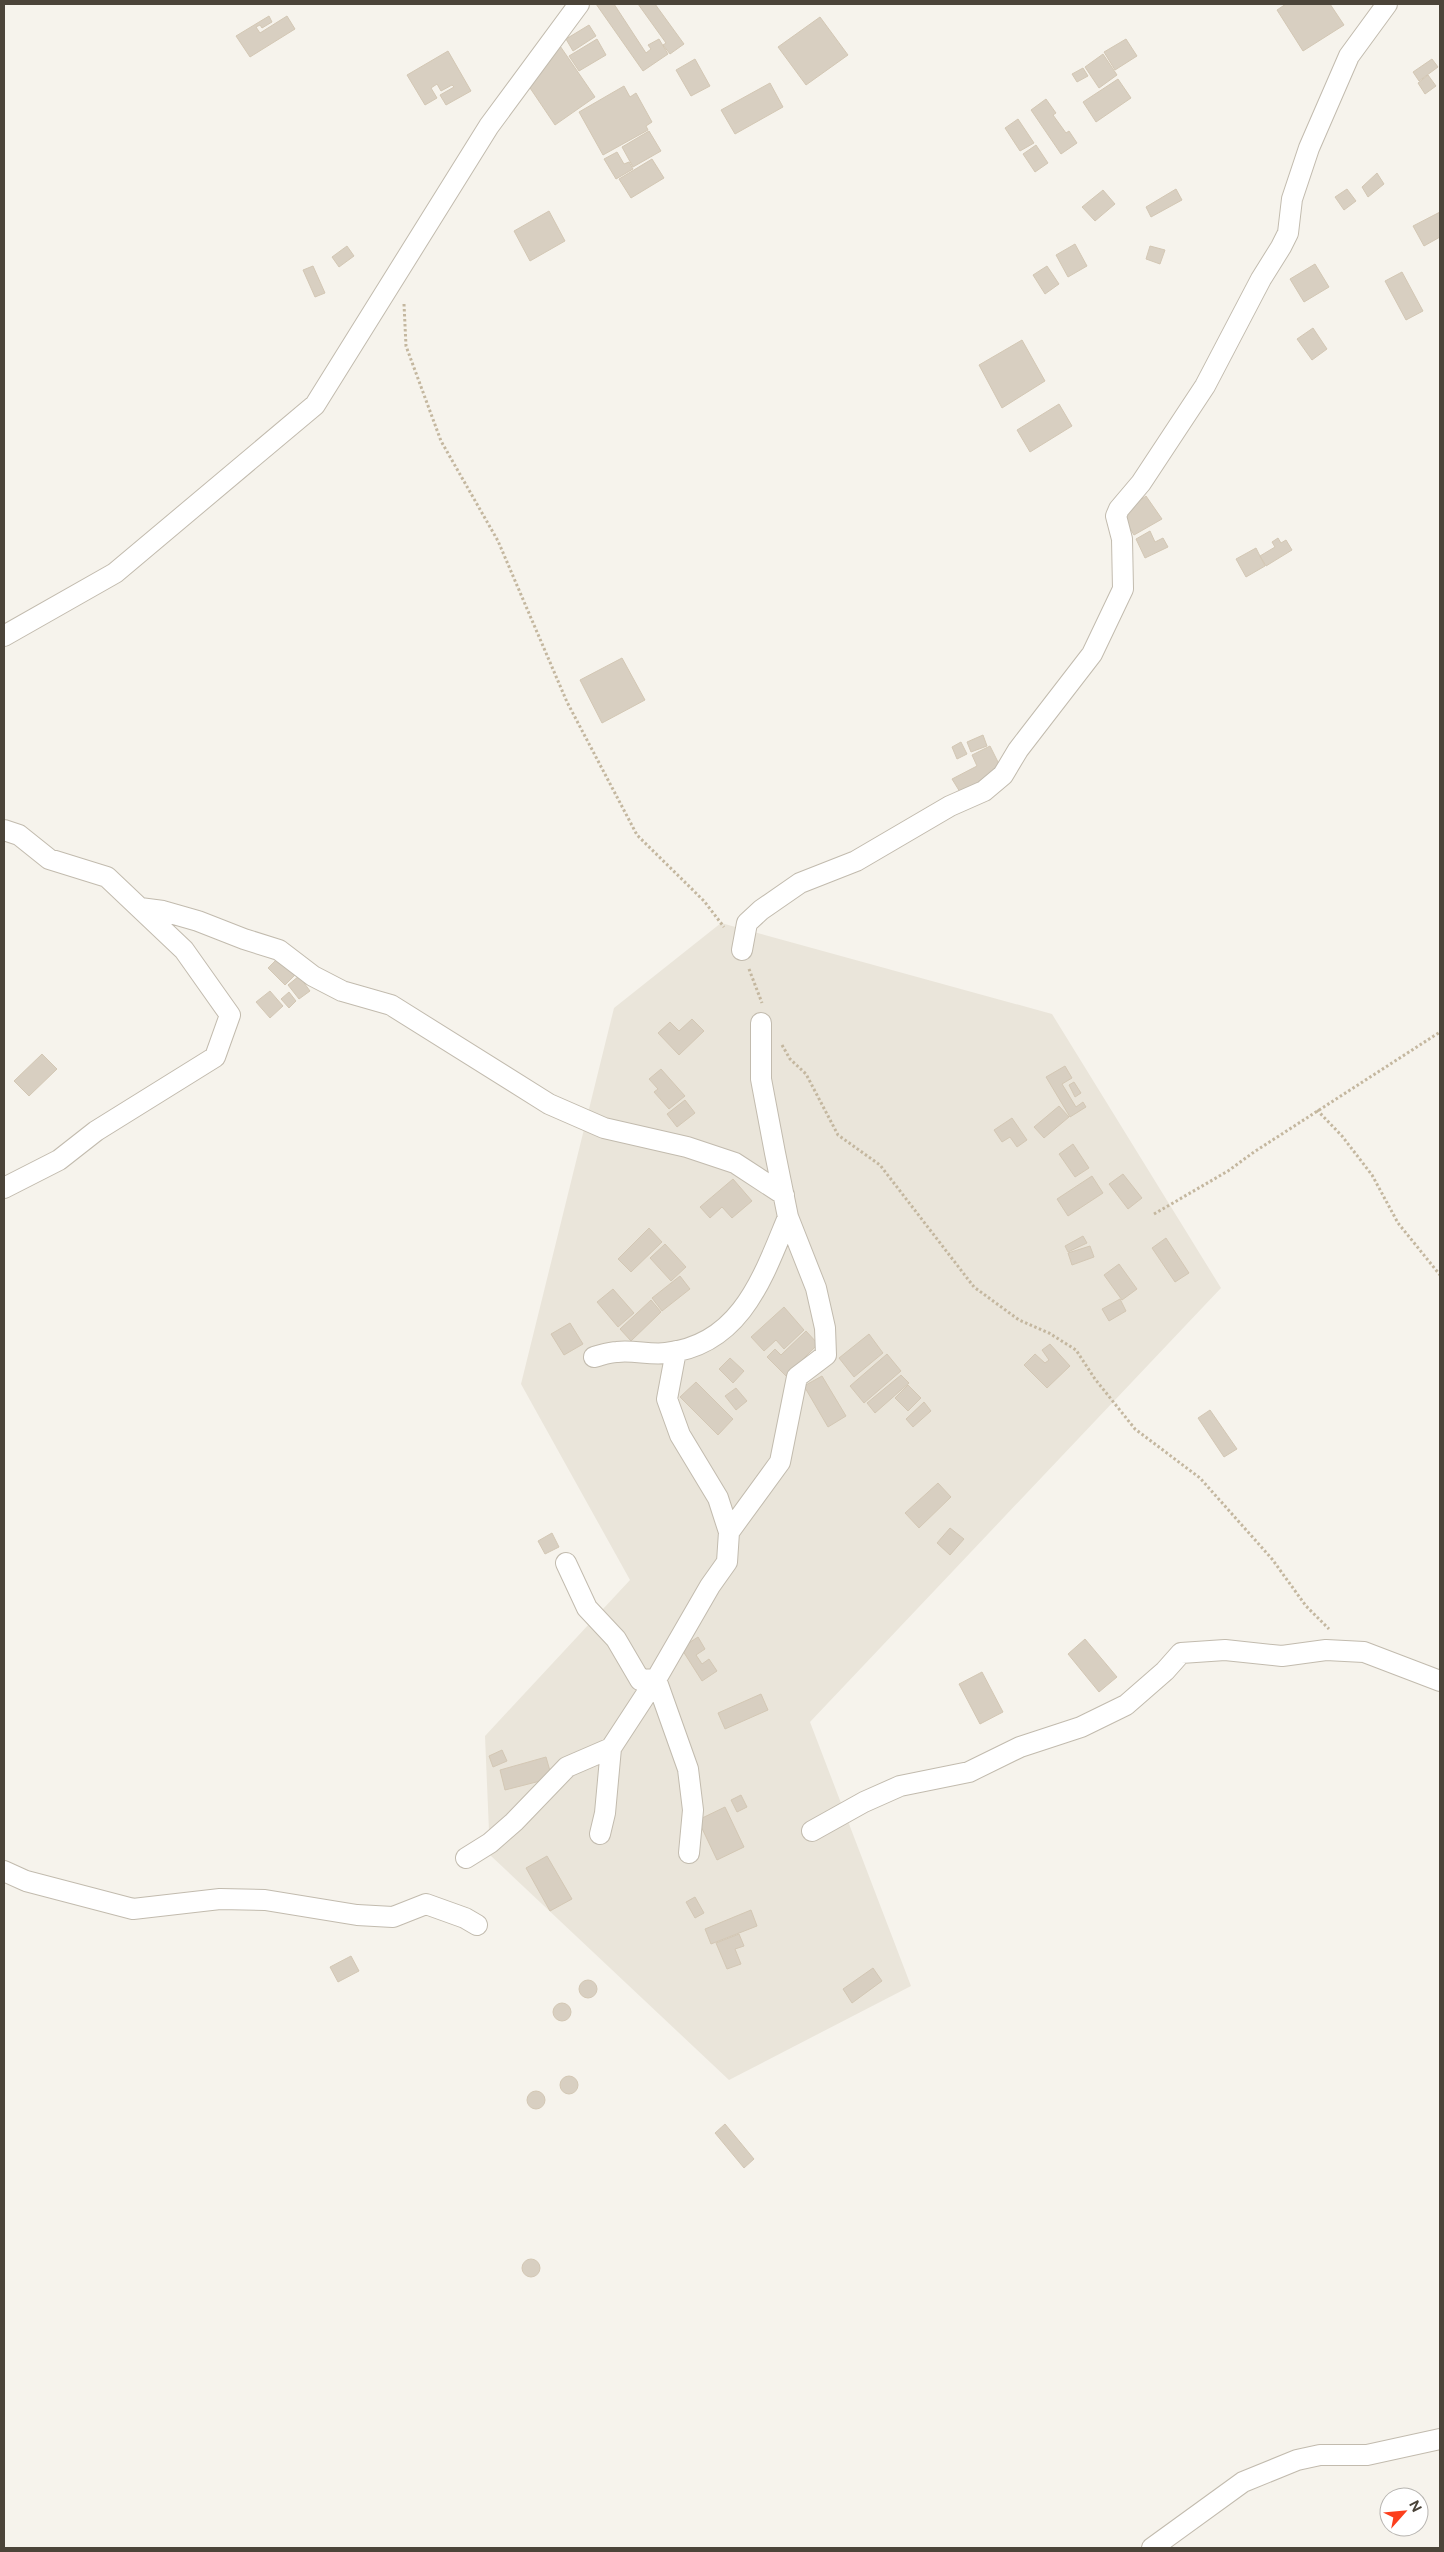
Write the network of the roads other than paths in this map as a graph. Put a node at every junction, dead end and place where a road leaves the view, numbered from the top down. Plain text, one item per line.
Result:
1 (579, 4) edge
2 (1387, 4) edge
3 (4, 636) edge
4 (4, 830) edge
5 (140, 908) junction
6 (742, 950) road end
7 (761, 1023) road end
8 (4, 1188) edge
9 (784, 1195) junction
10 (788, 1217) junction
11 (676, 1351) junction
12 (594, 1357) dead end
13 (729, 1532) junction
14 (566, 1563) dead end
15 (1436, 1677) edge
16 (656, 1679) junction
17 (611, 1748) junction
18 (812, 1831) dead end
19 (600, 1834) dead end
20 (689, 1853) dead end
21 (466, 1858) dead end
22 (4, 1871) edge
23 (477, 1926) dead end
24 (1440, 2439) edge
25 (1152, 2548) edge

1 - 3 street
2 - 6 street
4 - 5 street
5 - 8 street
5 - 9 street
7 - 9 street
9 - 10 street
10 - 11 street
10 - 13 street
11 - 12 street
11 - 13 street
13 - 16 street
14 - 16 street
15 - 18 street
16 - 17 street
16 - 20 street
17 - 19 street
17 - 21 street
22 - 23 street
24 - 25 street

